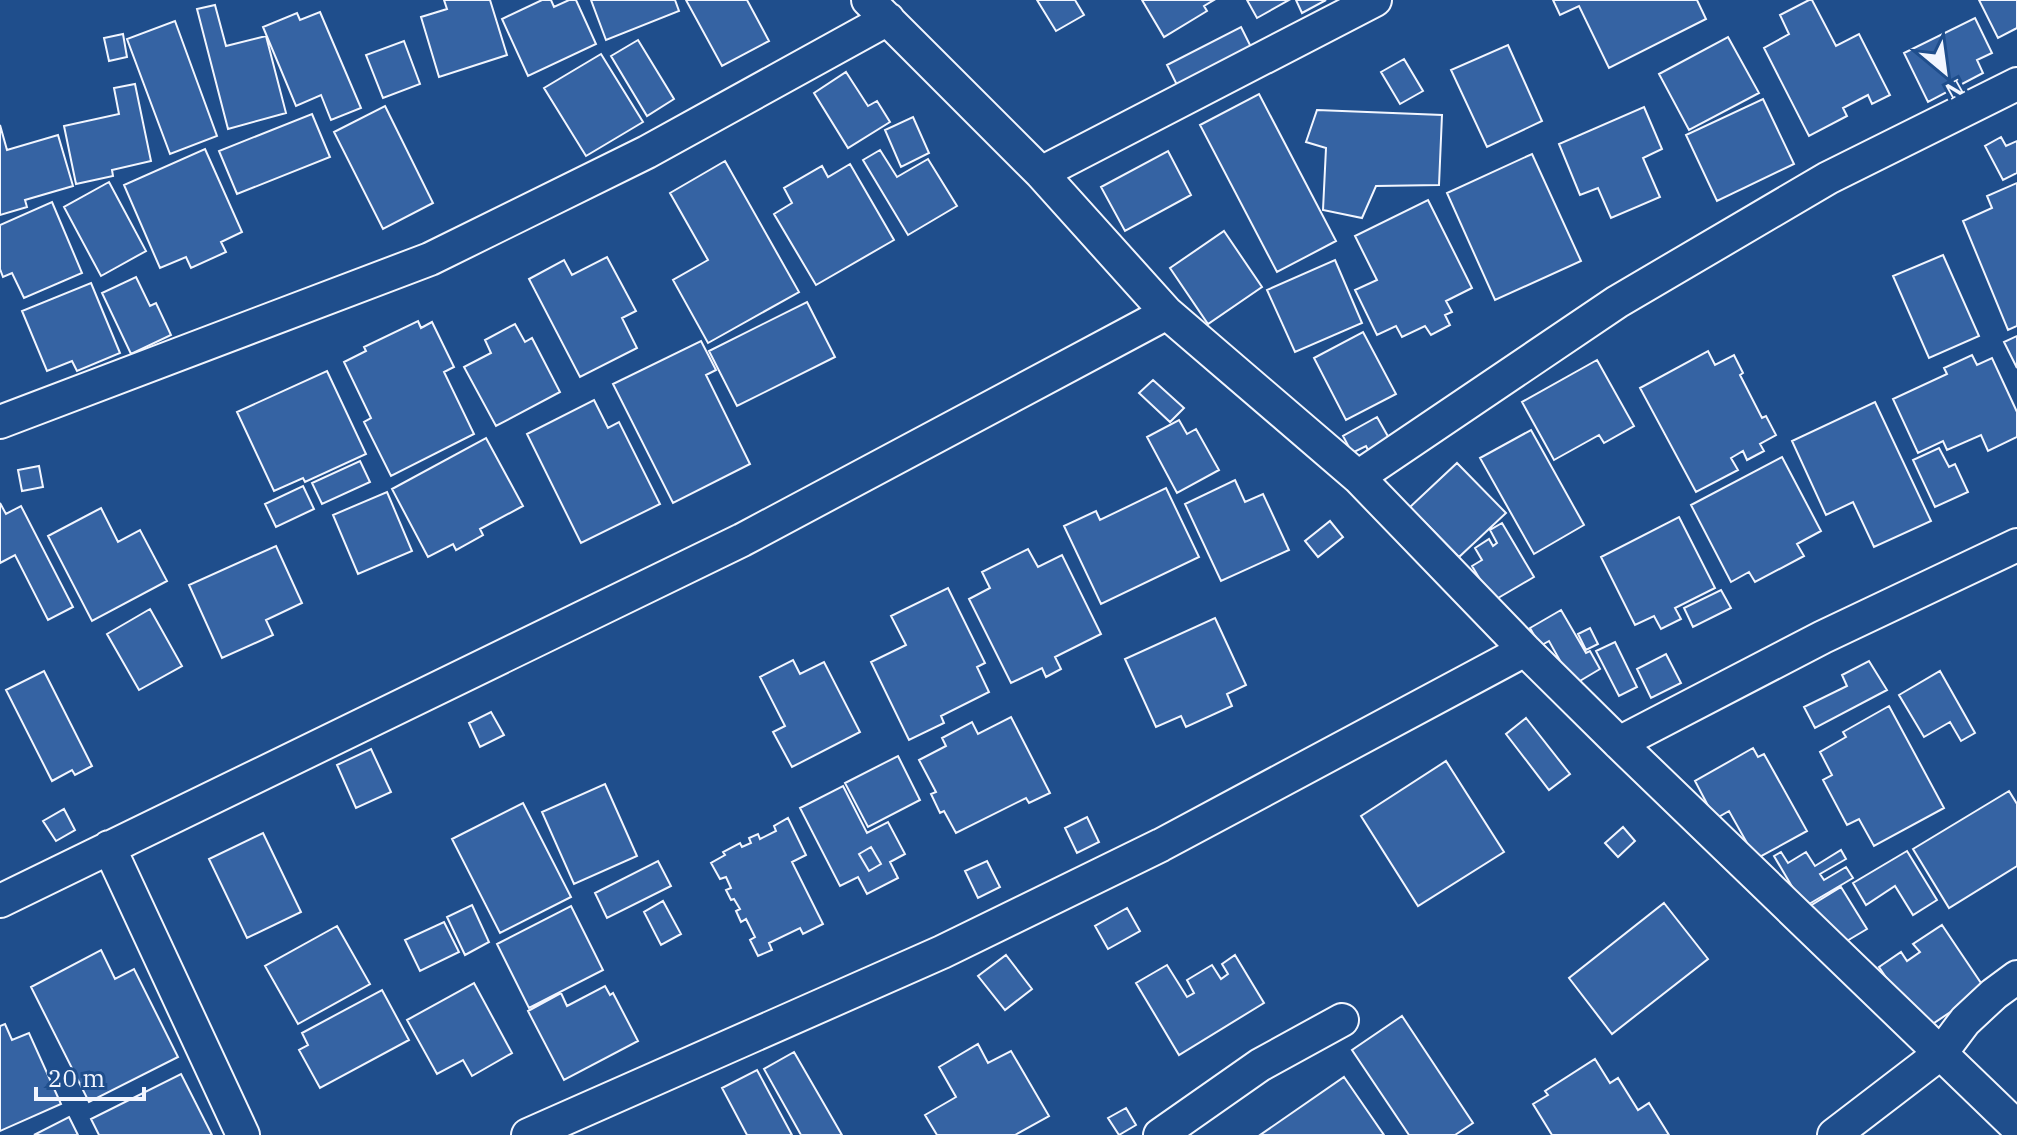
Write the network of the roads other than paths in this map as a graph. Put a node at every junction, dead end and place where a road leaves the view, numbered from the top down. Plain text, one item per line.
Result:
1 (1375, 0) edge
2 (878, 10) edge
3 (2017, 84) edge
4 (1041, 173) junction
5 (1167, 313) junction
6 (1, 418) edge
7 (1358, 477) junction
8 (2017, 545) edge
9 (1525, 650) junction
10 (1619, 743) junction
11 (109, 847) junction
12 (0, 901) edge
13 (2017, 977) edge
14 (1342, 1020) dead end
15 (1941, 1053) junction
16 (2017, 1127) edge
17 (243, 1135) edge
18 (528, 1135) edge
19 (1160, 1135) edge
20 (1834, 1135) edge

1 - 4 street
2 - 4 street
2 - 6 street
3 - 7 street
4 - 5 street
5 - 7 street
5 - 11 street
7 - 9 street
8 - 10 street
9 - 10 street
9 - 18 street
10 - 15 street
11 - 12 street
11 - 17 street
13 - 15 street
14 - 19 street
15 - 16 street
15 - 20 street

